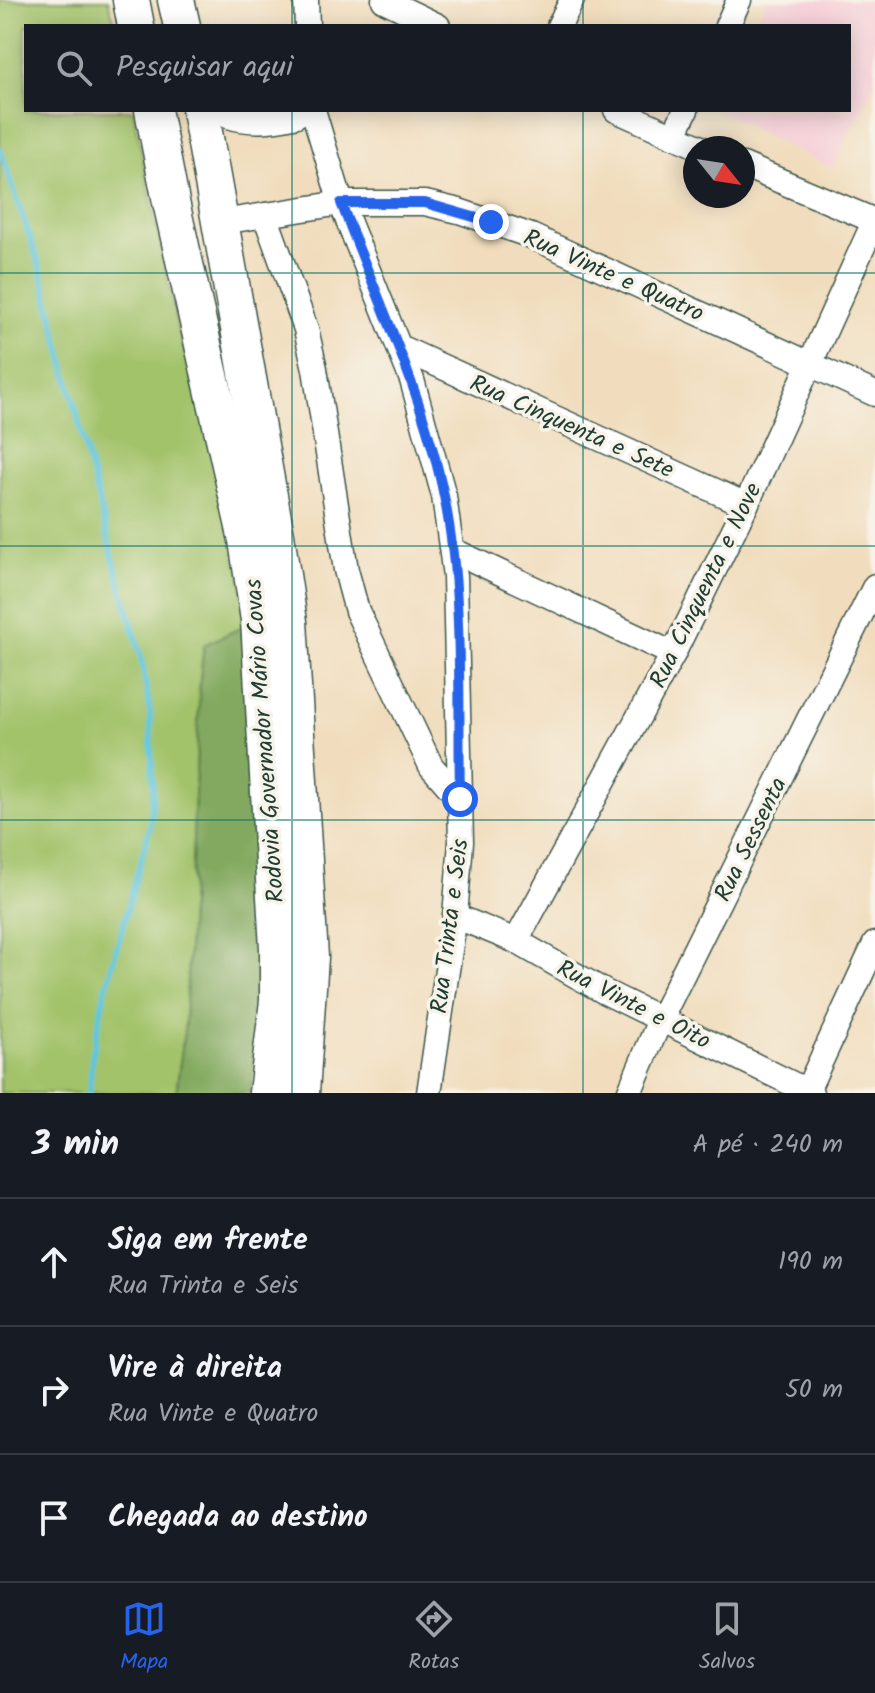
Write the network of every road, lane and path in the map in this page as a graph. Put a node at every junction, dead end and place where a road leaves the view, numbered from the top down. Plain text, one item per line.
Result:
1 (131, 0) edge
2 (176, 0) edge
3 (306, 0) edge
4 (572, 0) edge
5 (739, 0) edge
6 (389, 1) edge
7 (136, 24) edge
8 (182, 24) edge
9 (307, 24) edge
10 (434, 24) edge
11 (560, 24) edge
12 (728, 24) edge
13 (153, 112) edge
14 (200, 112) edge
15 (236, 112) edge
16 (283, 112) edge
17 (314, 112) edge
18 (620, 112) edge
19 (685, 112) edge
20 (673, 136) junction
21 (683, 140) edge
22 (755, 170) edge
23 (171, 202) junction
24 (341, 203) junction
25 (265, 215) junction
26 (875, 220) edge
27 (222, 222) junction
28 (399, 347) junction
29 (811, 363) junction
30 (875, 394) edge
31 (746, 505) junction
32 (452, 550) junction
33 (875, 586) edge
34 (673, 654) junction
35 (460, 799) junction
36 (455, 916) junction
37 (516, 941) junction
38 (871, 960) edge
39 (660, 1020) junction
40 (808, 1092) edge
41 (267, 1093) edge
42 (301, 1093) edge
43 (429, 1093) edge
44 (629, 1093) edge

1 - 7 highway
2 - 8 highway
3 - 9 street
4 - 11 street
5 - 12 street
6 - 10 street
13 - 23 highway, Rodovia Governador Mário Covas
14 - 27 highway, Rodovia Governador Mário Covas
15 - 16 highway
17 - 24 street, Rua Trinta e Seis
18 - 20 street
19 - 20 street
20 - 21 street
22 - 26 street
23 - 27 highway
23 - 41 highway, Rodovia Governador Mário Covas
24 - 25 street, Rua Vinte e Quatro
24 - 28 street, Rua Trinta e Seis
24 - 29 street, Rua Vinte e Quatro
25 - 27 street, Rua Vinte e Quatro
25 - 35 street
26 - 29 street, Rua Cinquenta e Nove
27 - 42 highway, Rodovia Governador Mário Covas
28 - 31 street, Rua Cinquenta e Sete
28 - 32 street, Rua Trinta e Seis
29 - 30 street, Rua Vinte e Quatro
29 - 31 street, Rua Cinquenta e Nove
31 - 34 street, Rua Cinquenta e Nove
32 - 34 street
32 - 35 street, Rua Trinta e Seis
33 - 39 street, Rua Sessenta
34 - 37 street, Rua Cinquenta e Nove
35 - 36 street, Rua Trinta e Seis
36 - 37 street, Rua Vinte e Oito
36 - 43 street, Rua Trinta e Seis
37 - 39 street, Rua Vinte e Oito
38 - 40 street
39 - 40 street, Rua Vinte e Oito
39 - 44 street, Rua Sessenta

